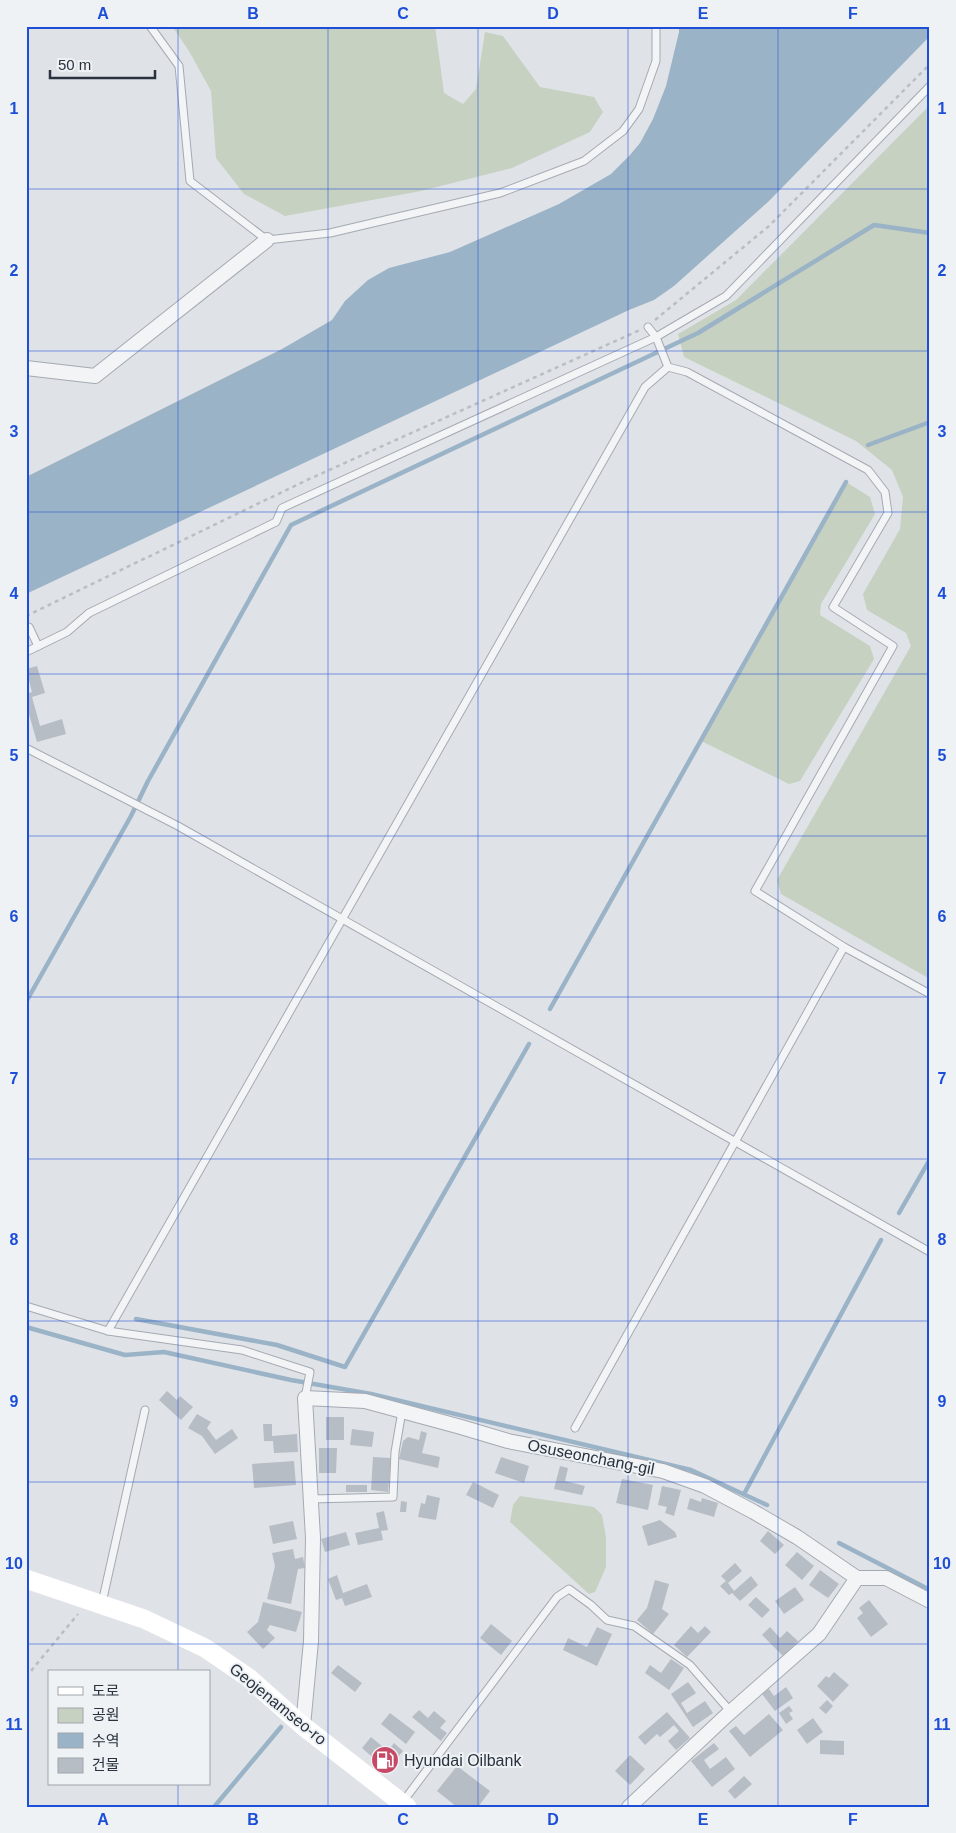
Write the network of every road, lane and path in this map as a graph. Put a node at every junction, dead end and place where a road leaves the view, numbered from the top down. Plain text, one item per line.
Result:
1 (150, 26) edge
2 (656, 26) edge
3 (930, 64) edge
4 (930, 86) edge
5 (267, 240) junction
6 (648, 327) junction
7 (656, 337) junction
8 (668, 367) junction
9 (26, 368) edge
10 (26, 616) edge
11 (26, 628) edge
12 (38, 646) junction
13 (26, 652) edge
14 (26, 748) edge
15 (341, 919) junction
16 (844, 947) junction
17 (930, 994) edge
18 (735, 1142) junction
19 (930, 1252) edge
20 (26, 1306) edge
21 (108, 1331) junction
22 (305, 1398) junction
23 (145, 1410) dead end
24 (402, 1411) junction
25 (575, 1428) dead end
26 (311, 1499) junction
27 (857, 1578) junction
28 (26, 1579) edge
29 (930, 1601) edge
30 (96, 1602) junction
31 (26, 1677) edge
32 (731, 1712) junction
33 (303, 1726) junction
34 (404, 1805) edge
35 (629, 1807) edge

1 - 5 lane
2 - 5 lane
3 - 6 path
4 - 7 lane
5 - 9 street
6 - 7 lane
6 - 10 path
7 - 8 lane
7 - 12 lane
8 - 15 lane
8 - 16 lane
11 - 12 lane
12 - 13 lane
14 - 15 lane
15 - 18 lane
15 - 21 lane
16 - 17 lane
16 - 18 lane
18 - 19 lane
18 - 25 lane
20 - 21 lane
21 - 22 lane
22 - 24 street, Osuseonchang-gil
22 - 26 street
23 - 30 lane
24 - 26 lane
24 - 27 street, Osuseonchang-gil
26 - 33 street
27 - 29 street
27 - 32 street
28 - 30 main road, Geojenamseo-ro
30 - 31 path
30 - 33 main road, Geojenamseo-ro
32 - 34 lane
32 - 35 street
33 - 34 main road, Geojenamseo-ro

